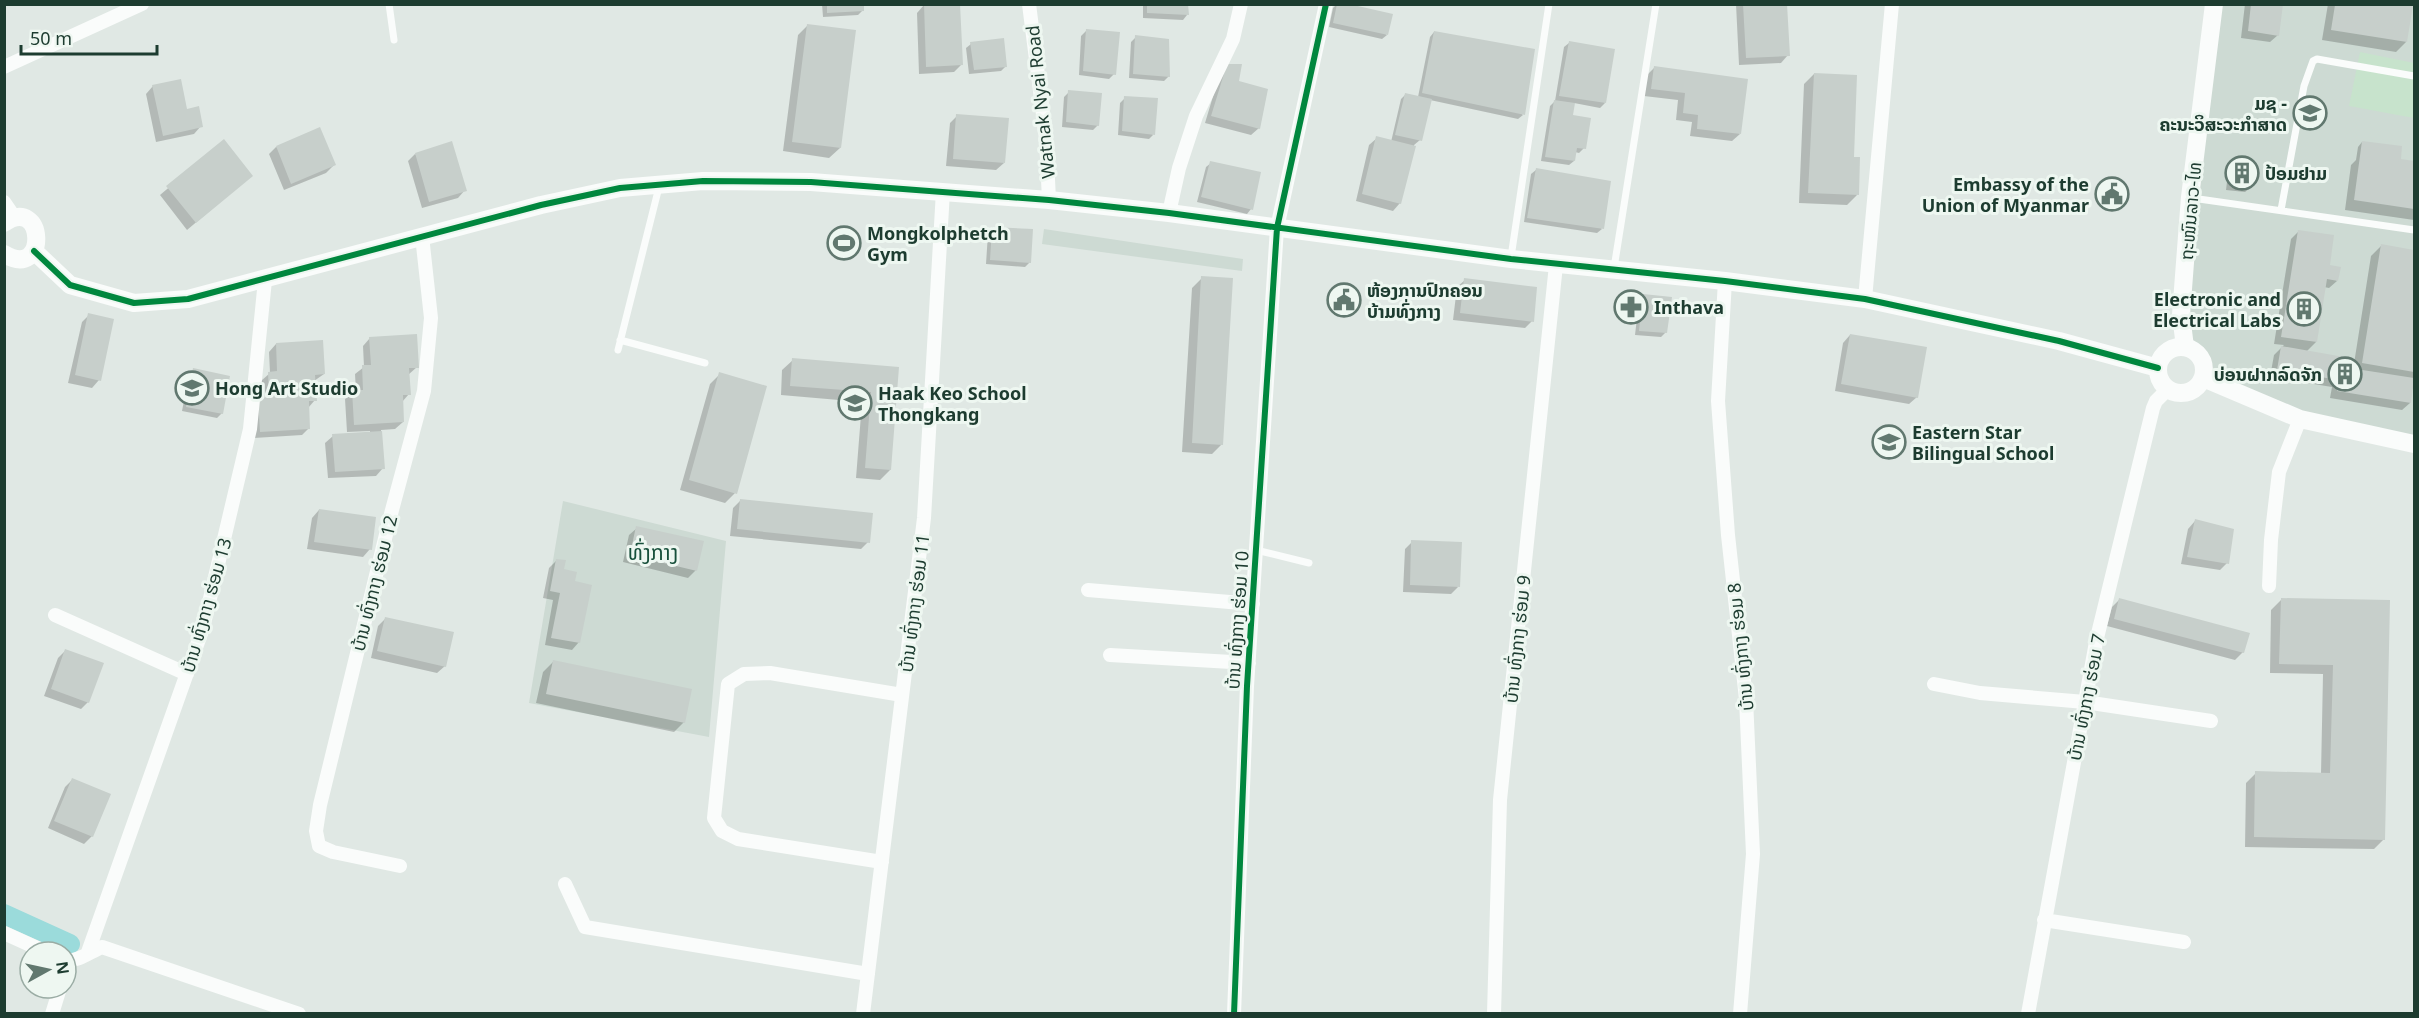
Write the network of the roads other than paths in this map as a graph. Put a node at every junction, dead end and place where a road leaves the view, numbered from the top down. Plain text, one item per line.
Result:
1 (142, 4) edge
2 (389, 4) edge
3 (1029, 4) edge
4 (1241, 4) edge
5 (1326, 4) edge
6 (1549, 4) edge
7 (1656, 4) edge
8 (1892, 4) edge
9 (2214, 4) edge
10 (394, 40) dead end
11 (4, 67) edge
12 (2415, 76) edge
13 (659, 185) junction
14 (944, 191) junction
15 (2190, 197) junction
16 (1049, 200) junction
17 (4, 202) edge
18 (2281, 210) junction
19 (1168, 213) junction
20 (10, 220) edge
21 (1277, 228) junction
22 (2415, 230) edge
23 (422, 236) junction
24 (34, 251) junction
25 (4, 254) edge
26 (1511, 259) junction
27 (1556, 265) junction
28 (1613, 271) junction
29 (266, 280) junction
30 (1725, 281) junction
31 (1865, 299) junction
32 (620, 340) junction
33 (2185, 347) junction
34 (618, 350) dead end
35 (705, 363) dead end
36 (2158, 368) junction
37 (2203, 378) junction
38 (2168, 389) junction
39 (2300, 419) junction
40 (2415, 444) edge
41 (1256, 550) junction
42 (1309, 563) dead end
43 (2269, 586) dead end
44 (1088, 590) dead end
45 (1252, 604) junction
46 (56, 615) dead end
47 (2096, 642) junction
48 (2110, 645) dead end
49 (1110, 655) dead end
50 (1249, 663) junction
51 (187, 674) junction
52 (1934, 684) dead end
53 (902, 695) junction
54 (2085, 702) junction
55 (2211, 721) dead end
56 (882, 862) junction
57 (400, 866) dead end
58 (565, 884) dead end
59 (2044, 920) junction
60 (4, 933) edge
61 (19, 940) edge
62 (2184, 942) dead end
63 (88, 952) junction
64 (78, 959) edge
65 (868, 974) junction
66 (298, 1014) edge
67 (863, 1014) edge
68 (1234, 1014) edge
69 (1494, 1014) edge
70 (1740, 1014) edge
71 (2028, 1014) edge

1 - 11 street
2 - 10 lane
3 - 16 street, Watnak Nyai Road
4 - 19 street
5 - 21 street, ບ້ານ ທົ່ງກາງ ຮ່ອມ 10
6 - 26 lane
7 - 28 lane
8 - 31 street
9 - 15 street, ຖະໜົນລາວ-ໄທ
12 - 18 lane
13 - 14 street
13 - 23 street
13 - 32 lane
14 - 16 street
14 - 53 street, ບ້ານ ທົ່ງກາງ ຮ່ອມ 11
15 - 18 lane
15 - 33 street, ຖະໜົນລາວ-ໄທ
16 - 19 street
17 - 20 street
18 - 22 lane
19 - 21 street
20 - 24 street
21 - 26 street
21 - 41 street, ບ້ານ ທົ່ງກາງ ຮ່ອມ 10
23 - 29 street
23 - 57 street, ບ້ານ ທົ່ງກາງ ຮ່ອມ 12
24 - 25 street
24 - 29 street
26 - 27 street
27 - 28 street
27 - 69 street, ບ້ານ ທົ່ງກາງ ຮ່ອມ 9
28 - 30 street
29 - 51 street, ບ້ານ ທົ່ງກາງ ຮ່ອມ 13
30 - 31 street
30 - 70 street, ບ້ານ ທົ່ງກາງ ຮ່ອມ 8
31 - 36 street
32 - 34 lane
32 - 35 lane
33 - 36 street
33 - 37 street
36 - 38 street
37 - 38 street
37 - 39 street
38 - 47 street, ບ້ານ ທົ່ງກາງ ຮ່ອມ 7
39 - 40 street
39 - 43 street
41 - 42 lane
41 - 45 street, ບ້ານ ທົ່ງກາງ ຮ່ອມ 10
44 - 45 street
45 - 50 street, ບ້ານ ທົ່ງກາງ ຮ່ອມ 10
46 - 51 street
47 - 48 street
47 - 54 street, ບ້ານ ທົ່ງກາງ ຮ່ອມ 7
49 - 50 street
50 - 68 street, ບ້ານ ທົ່ງກາງ ຮ່ອມ 10
51 - 63 street, ບ້ານ ທົ່ງກາງ ຮ່ອມ 13
52 - 54 street
53 - 56 street, ບ້ານ ທົ່ງກາງ ຮ່ອມ 11
53 - 56 street
54 - 55 street
54 - 59 street, ບ້ານ ທົ່ງກາງ ຮ່ອມ 7
56 - 65 street, ບ້ານ ທົ່ງກາງ ຮ່ອມ 11
58 - 65 street
59 - 62 street
59 - 71 street, ບ້ານ ທົ່ງກາງ ຮ່ອມ 7
60 - 61 street
63 - 64 street
63 - 66 street
65 - 67 street, ບ້ານ ທົ່ງກາງ ຮ່ອມ 11

